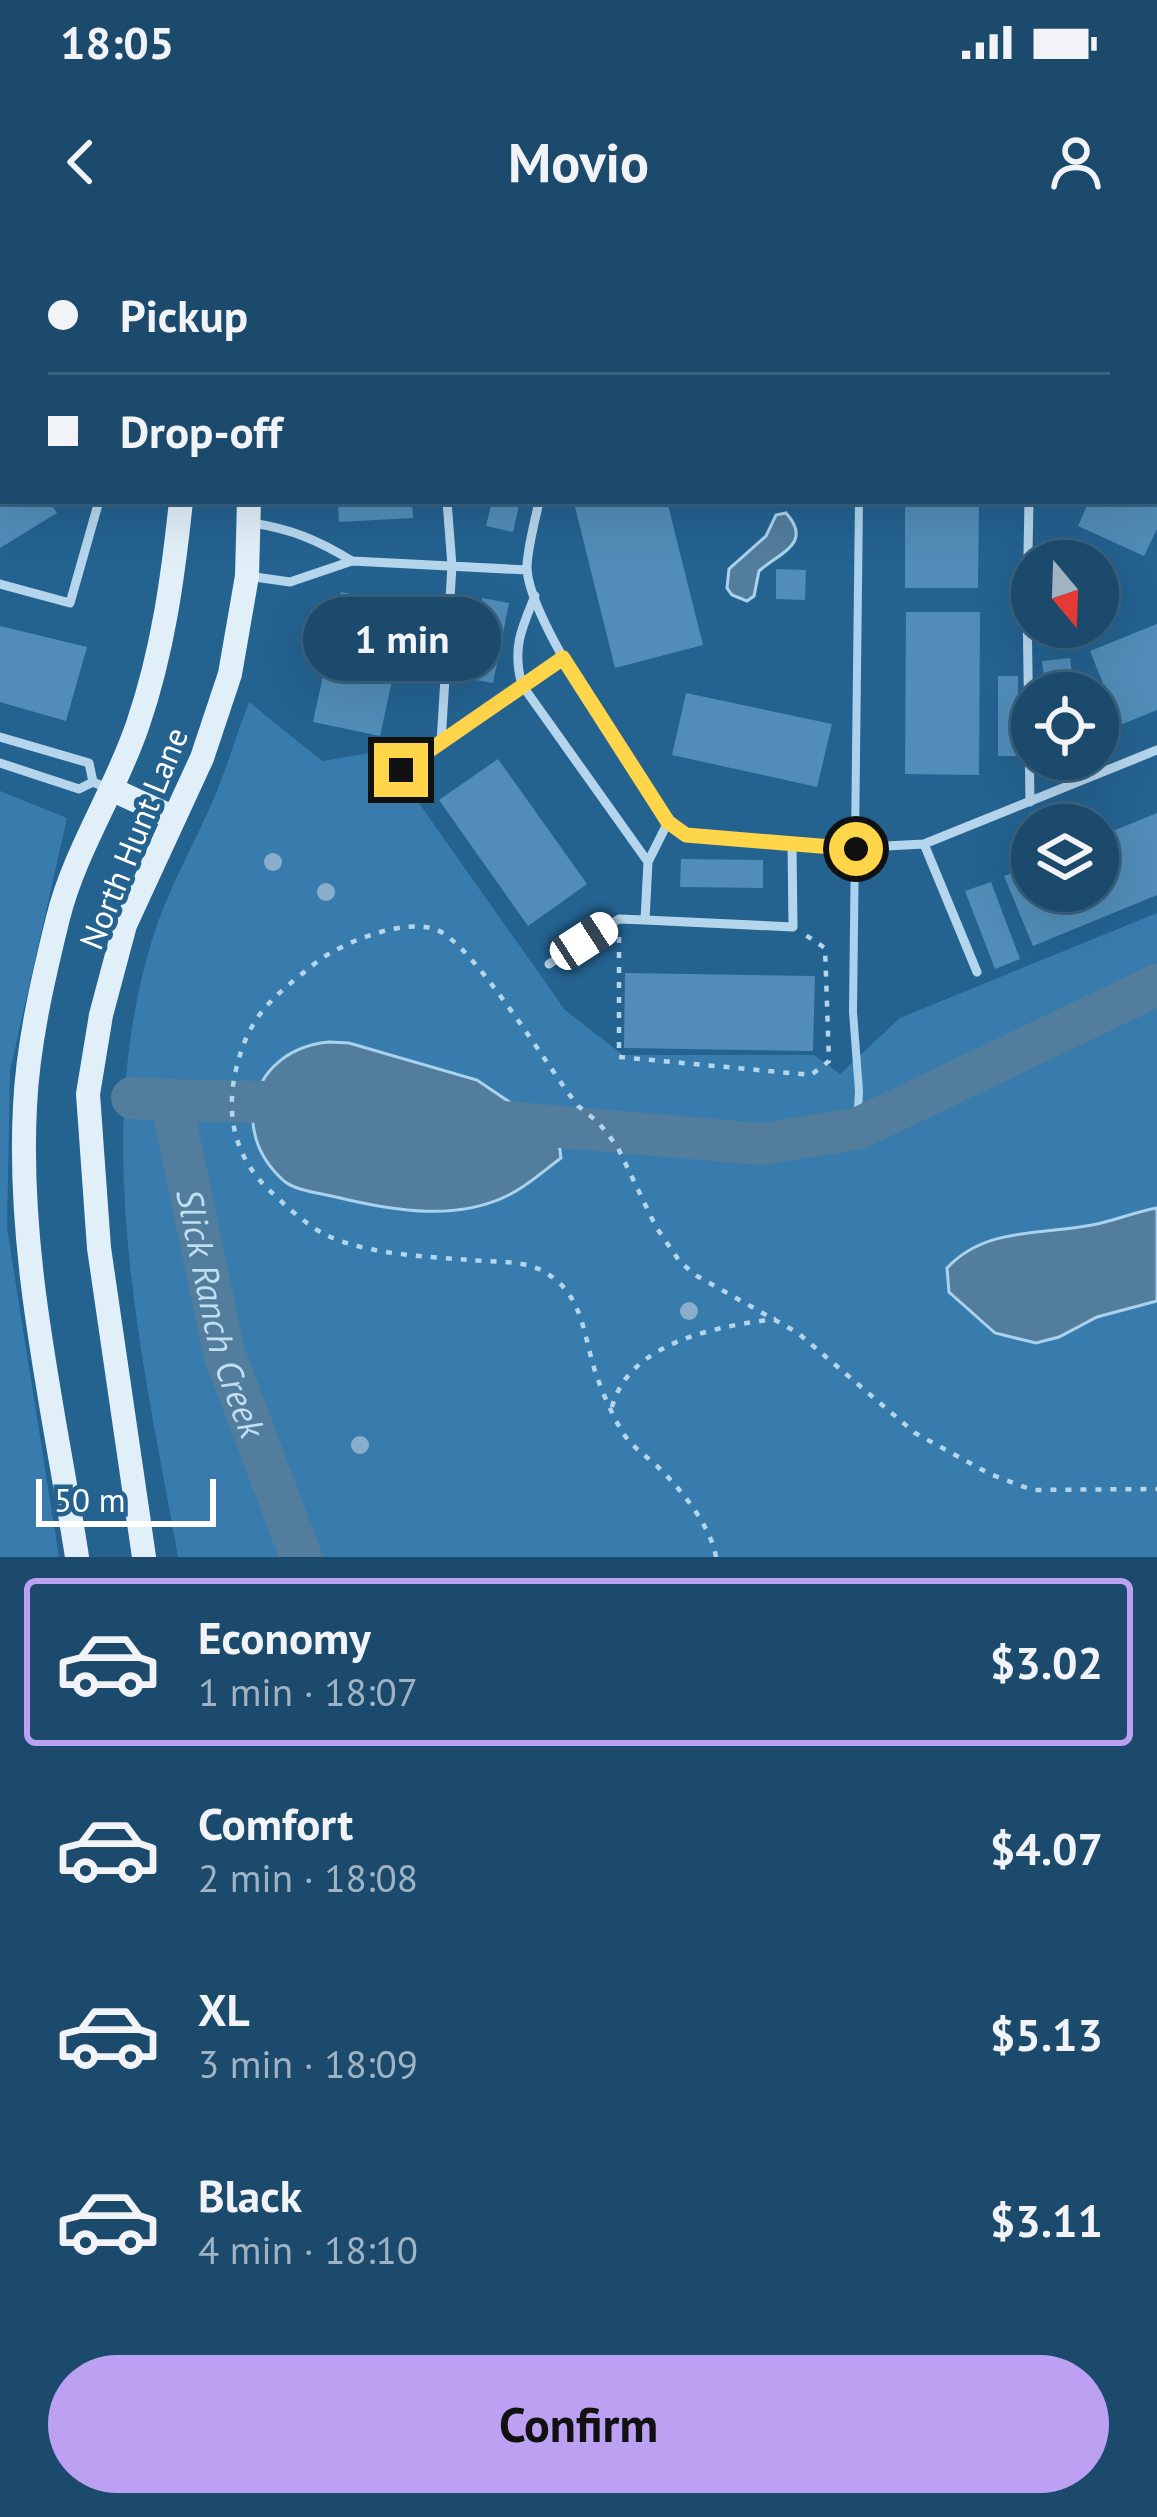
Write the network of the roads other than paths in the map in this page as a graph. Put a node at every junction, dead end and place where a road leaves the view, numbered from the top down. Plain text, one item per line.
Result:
1 (98, 504) edge
2 (181, 504) edge
3 (447, 504) edge
4 (538, 504) edge
5 (1030, 504) edge
6 (249, 512) edge
7 (352, 561) junction
8 (452, 566) junction
9 (526, 570) junction
10 (247, 576) junction
11 (0, 584) edge
12 (536, 596) junction
13 (563, 658) junction
14 (522, 685) junction
15 (0, 737) edge
16 (440, 742) junction
17 (1157, 750) edge
18 (0, 763) edge
19 (401, 770) dead end
20 (102, 786) junction
21 (1030, 802) junction
22 (172, 818) junction
23 (668, 822) junction
24 (924, 844) junction
25 (792, 845) junction
26 (648, 862) junction
27 (645, 920) junction
28 (549, 964) dead end
29 (977, 972) dead end
30 (77, 1557) edge
31 (144, 1557) edge

1 - 11 lane
2 - 20 main road, North Hunt Lane
3 - 8 lane
4 - 9 lane
5 - 21 lane
6 - 7 lane
6 - 10 main road, North Hunt Lane
7 - 8 lane
7 - 10 lane
8 - 9 lane
8 - 16 lane
9 - 12 lane
10 - 22 main road, North Hunt Lane
12 - 13 lane
12 - 14 lane
13 - 14 lane
13 - 23 lane
14 - 16 lane
14 - 26 lane
15 - 20 lane
16 - 19 lane
17 - 21 lane
18 - 20 lane
20 - 22 main road
20 - 30 main road, North Hunt Lane
21 - 24 lane
22 - 31 main road, North Hunt Lane
23 - 25 lane
23 - 26 lane
24 - 25 lane
24 - 29 lane
25 - 27 lane
26 - 27 lane
27 - 28 lane

